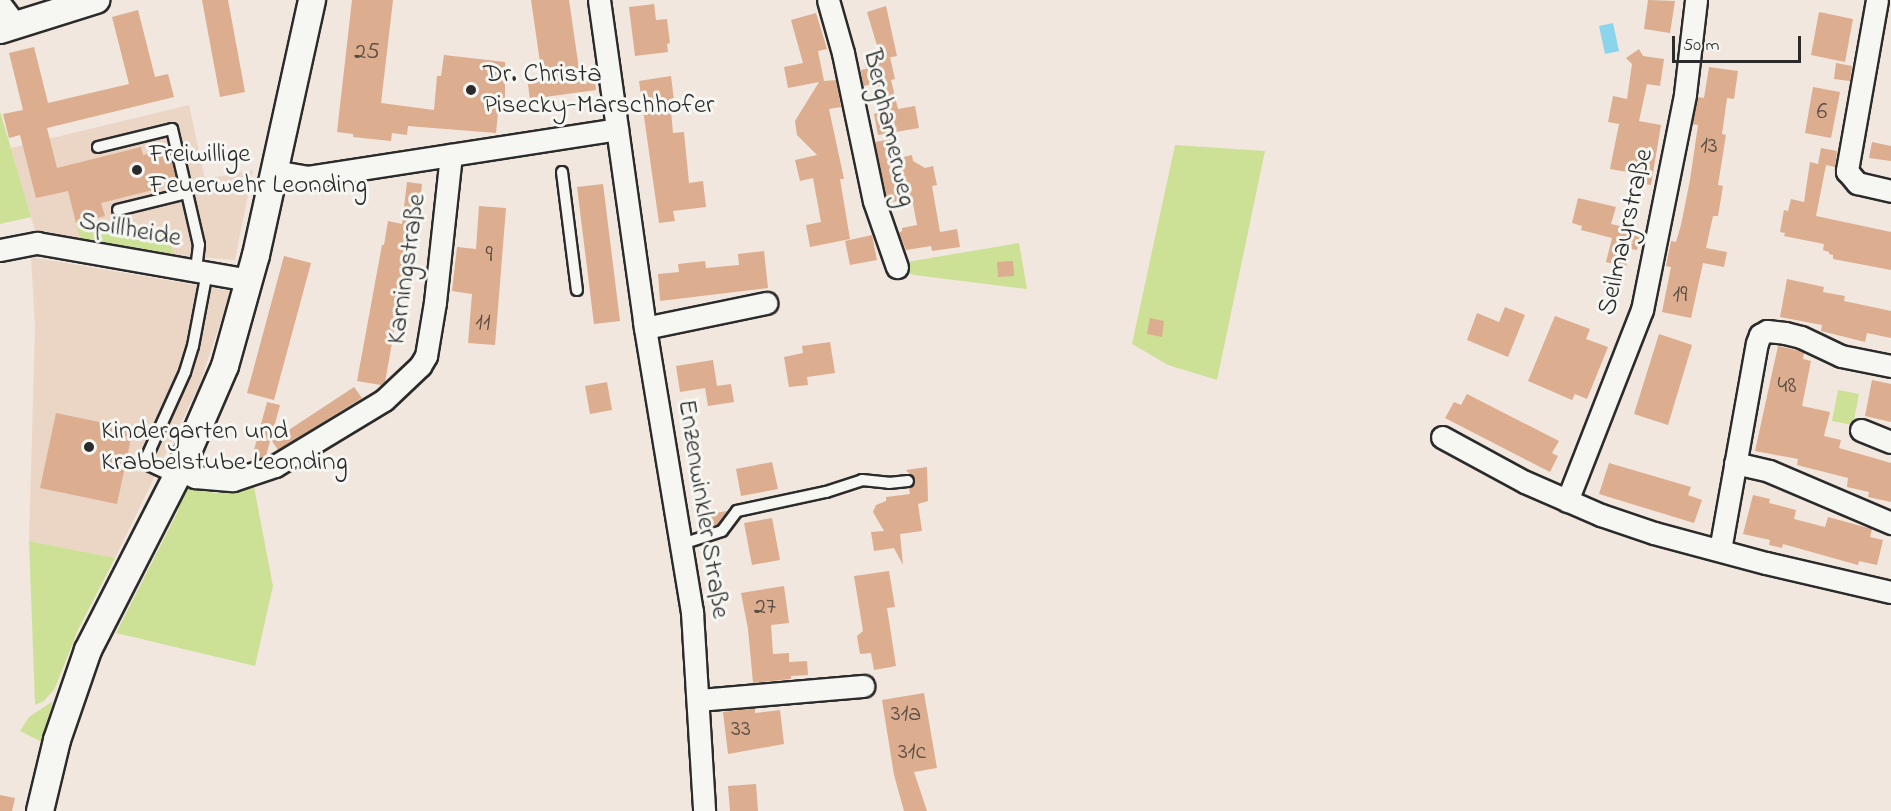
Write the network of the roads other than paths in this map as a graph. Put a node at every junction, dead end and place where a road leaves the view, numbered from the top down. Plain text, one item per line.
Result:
1 (96, 0) edge
2 (312, 0) edge
3 (599, 0) edge
4 (828, 0) edge
5 (1696, 0) edge
6 (1877, 0) edge
7 (0, 4) edge
8 (8, 27) edge
9 (617, 129) junction
10 (98, 147) dead end
11 (451, 155) junction
12 (274, 171) junction
13 (562, 172) dead end
14 (1891, 191) edge
15 (187, 193) junction
16 (118, 210) dead end
17 (0, 250) edge
18 (897, 267) dead end
19 (202, 271) junction
20 (250, 280) junction
21 (577, 290) dead end
22 (766, 303) dead end
23 (645, 328) junction
24 (1891, 366) edge
25 (1861, 430) dead end
26 (1442, 437) dead end
27 (1891, 442) edge
28 (1735, 463) junction
29 (178, 474) junction
30 (908, 481) dead end
31 (1567, 501) junction
32 (1891, 523) edge
33 (682, 544) junction
34 (1720, 550) junction
35 (1891, 592) edge
36 (862, 686) dead end
37 (699, 700) junction
38 (40, 811) edge
39 (705, 811) edge

1 - 8 street
2 - 12 street
3 - 9 street, Enzenwinkler Straße
4 - 18 street, Berghamerweg
5 - 31 street, Seilmayrstraße
6 - 14 street
7 - 8 street
9 - 11 street, Karningstraße
9 - 23 street, Enzenwinkler Straße
10 - 15 lane
11 - 12 street, Karningstraße
11 - 29 street, Karningstraße
12 - 20 street
13 - 21 lane
15 - 16 lane
15 - 19 lane
17 - 19 street, Spillheide
19 - 20 street, Spillheide
19 - 29 lane
20 - 29 street
22 - 23 street
23 - 33 street, Enzenwinkler Straße
24 - 28 street
25 - 27 street
26 - 31 street
28 - 32 street
28 - 34 street
29 - 38 street
30 - 33 lane
31 - 34 street
33 - 37 street, Enzenwinkler Straße
34 - 35 street
36 - 37 street
37 - 39 street, Enzenwinkler Straße

